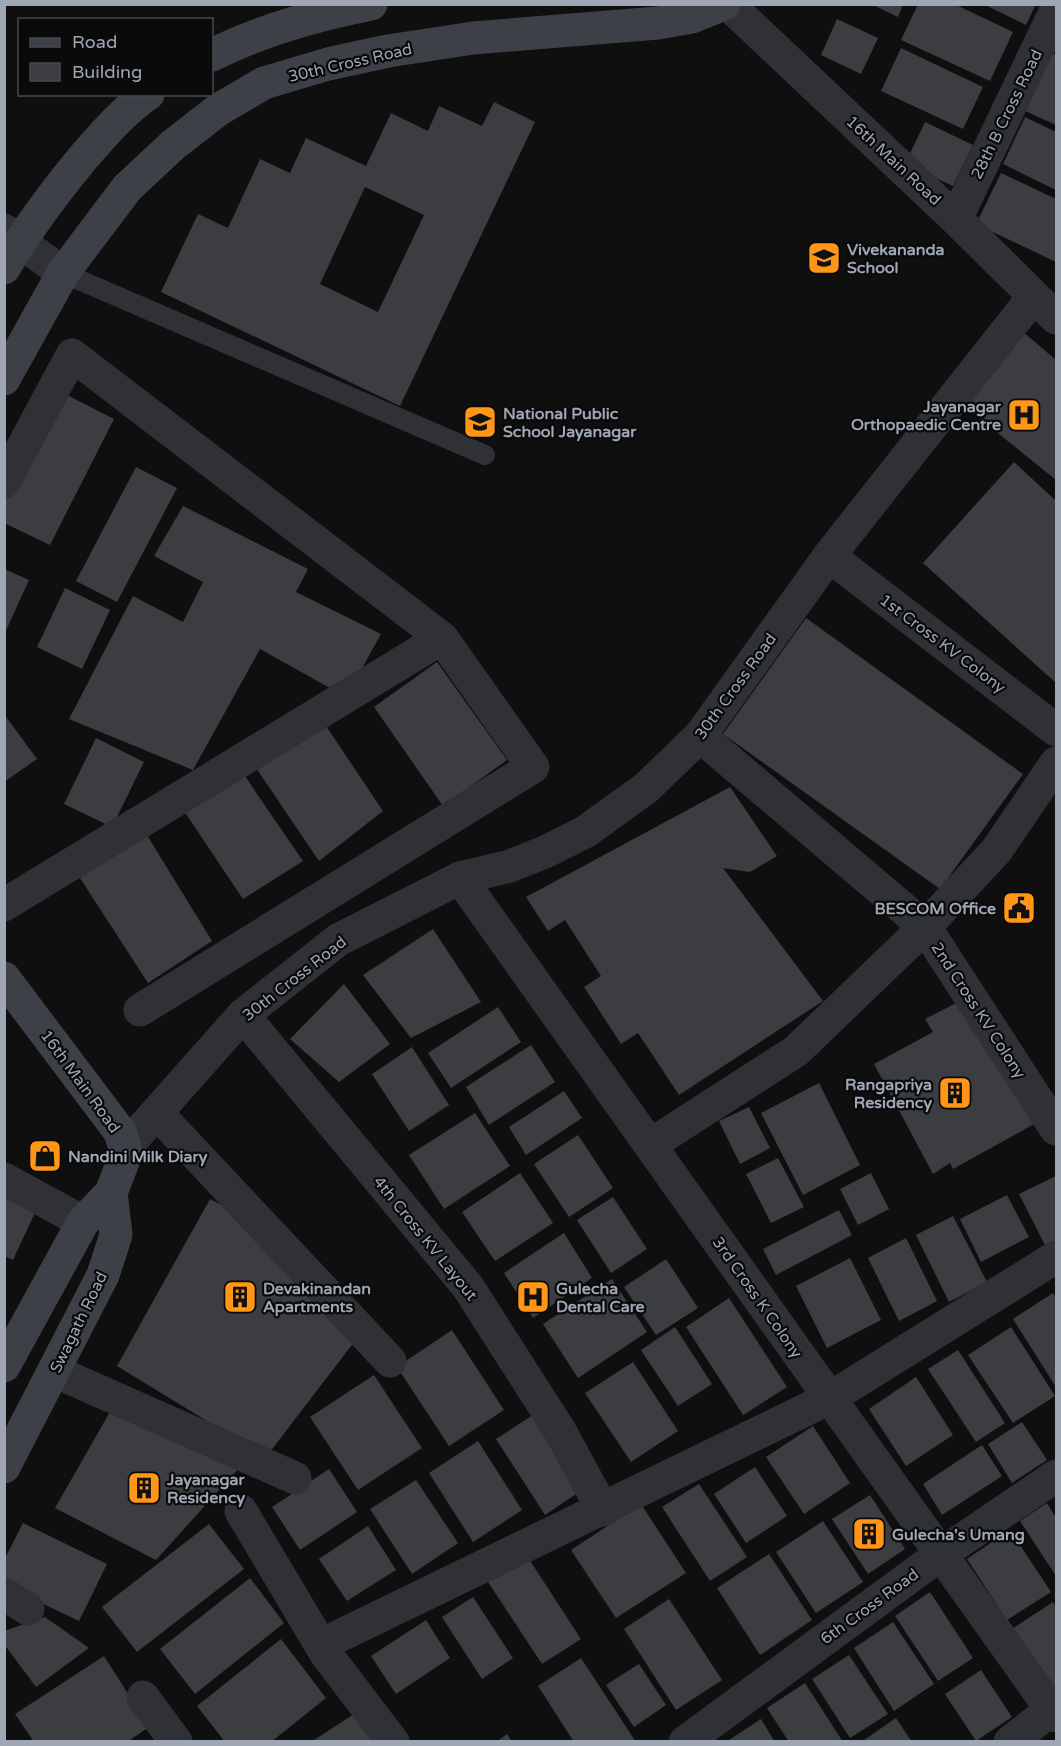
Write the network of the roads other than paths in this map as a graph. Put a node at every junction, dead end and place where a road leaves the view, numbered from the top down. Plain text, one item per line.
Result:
1 (371, 4) edge
2 (726, 4) edge
3 (1056, 10) edge
4 (213, 54) edge
5 (145, 96) edge
6 (956, 219) junction
7 (13, 235) edge
8 (4, 268) edge
9 (63, 273) junction
10 (1045, 307) edge
11 (4, 379) edge
12 (484, 456) dead end
13 (4, 482) edge
14 (829, 556) junction
15 (442, 638) junction
16 (1056, 730) edge
17 (700, 736) junction
18 (1056, 763) edge
19 (460, 878) junction
20 (4, 905) edge
21 (925, 927) junction
22 (4, 978) edge
23 (140, 1010) dead end
24 (243, 1016) junction
25 (157, 1113) junction
26 (1056, 1129) edge
27 (650, 1145) junction
28 (125, 1148) junction
29 (4, 1179) edge
30 (111, 1192) junction
31 (83, 1222) junction
32 (1056, 1257) edge
33 (390, 1360) dead end
34 (4, 1366) edge
35 (54, 1371) junction
36 (830, 1398) junction
37 (4, 1467) edge
38 (1056, 1476) edge
39 (295, 1478) dead end
40 (603, 1509) junction
41 (242, 1511) dead end
42 (941, 1554) junction
43 (326, 1654) junction
44 (143, 1697) dead end
45 (1055, 1711) edge
46 (176, 1742) edge
47 (393, 1742) edge
48 (686, 1742) edge
49 (1010, 1742) edge

1 - 4 main road
2 - 6 street, 16th Main Road
2 - 9 main road, 30th Cross Road
3 - 6 street, 28th B Cross Road
5 - 7 main road
6 - 10 street, 16th Main Road
7 - 8 main road
7 - 9 street
9 - 11 main road, 30th Cross Road
9 - 12 lane
10 - 14 street, 30th Cross Road
13 - 15 street
14 - 16 street, 1st Cross KV Colony
14 - 17 street, 30th Cross Road
15 - 20 street
15 - 23 street
17 - 19 street, 30th Cross Road
17 - 21 street, 2nd Cross KV Colony
18 - 21 street
19 - 24 street, 30th Cross Road
19 - 27 street, 3rd Cross K Colony
21 - 26 street, 2nd Cross KV Colony
21 - 27 street
22 - 28 main road, 16th Main Road
24 - 25 street, 30th Cross Road
24 - 40 street, 4th Cross KV Layout
25 - 28 street, 30th Cross Road
25 - 33 street
27 - 36 street, 3rd Cross K Colony
28 - 30 main road, 16th Main Road
29 - 31 street
30 - 31 main road
30 - 35 main road, Swagath Road
31 - 34 main road
32 - 36 street
35 - 37 main road, Swagath Road
35 - 39 street
36 - 40 street
36 - 42 street, 3rd Cross K Colony
38 - 42 street, 6th Cross Road
40 - 43 street
41 - 43 street
42 - 45 street, 3rd Cross K Colony
42 - 48 street, 6th Cross Road
43 - 47 street
44 - 46 street
45 - 49 street

